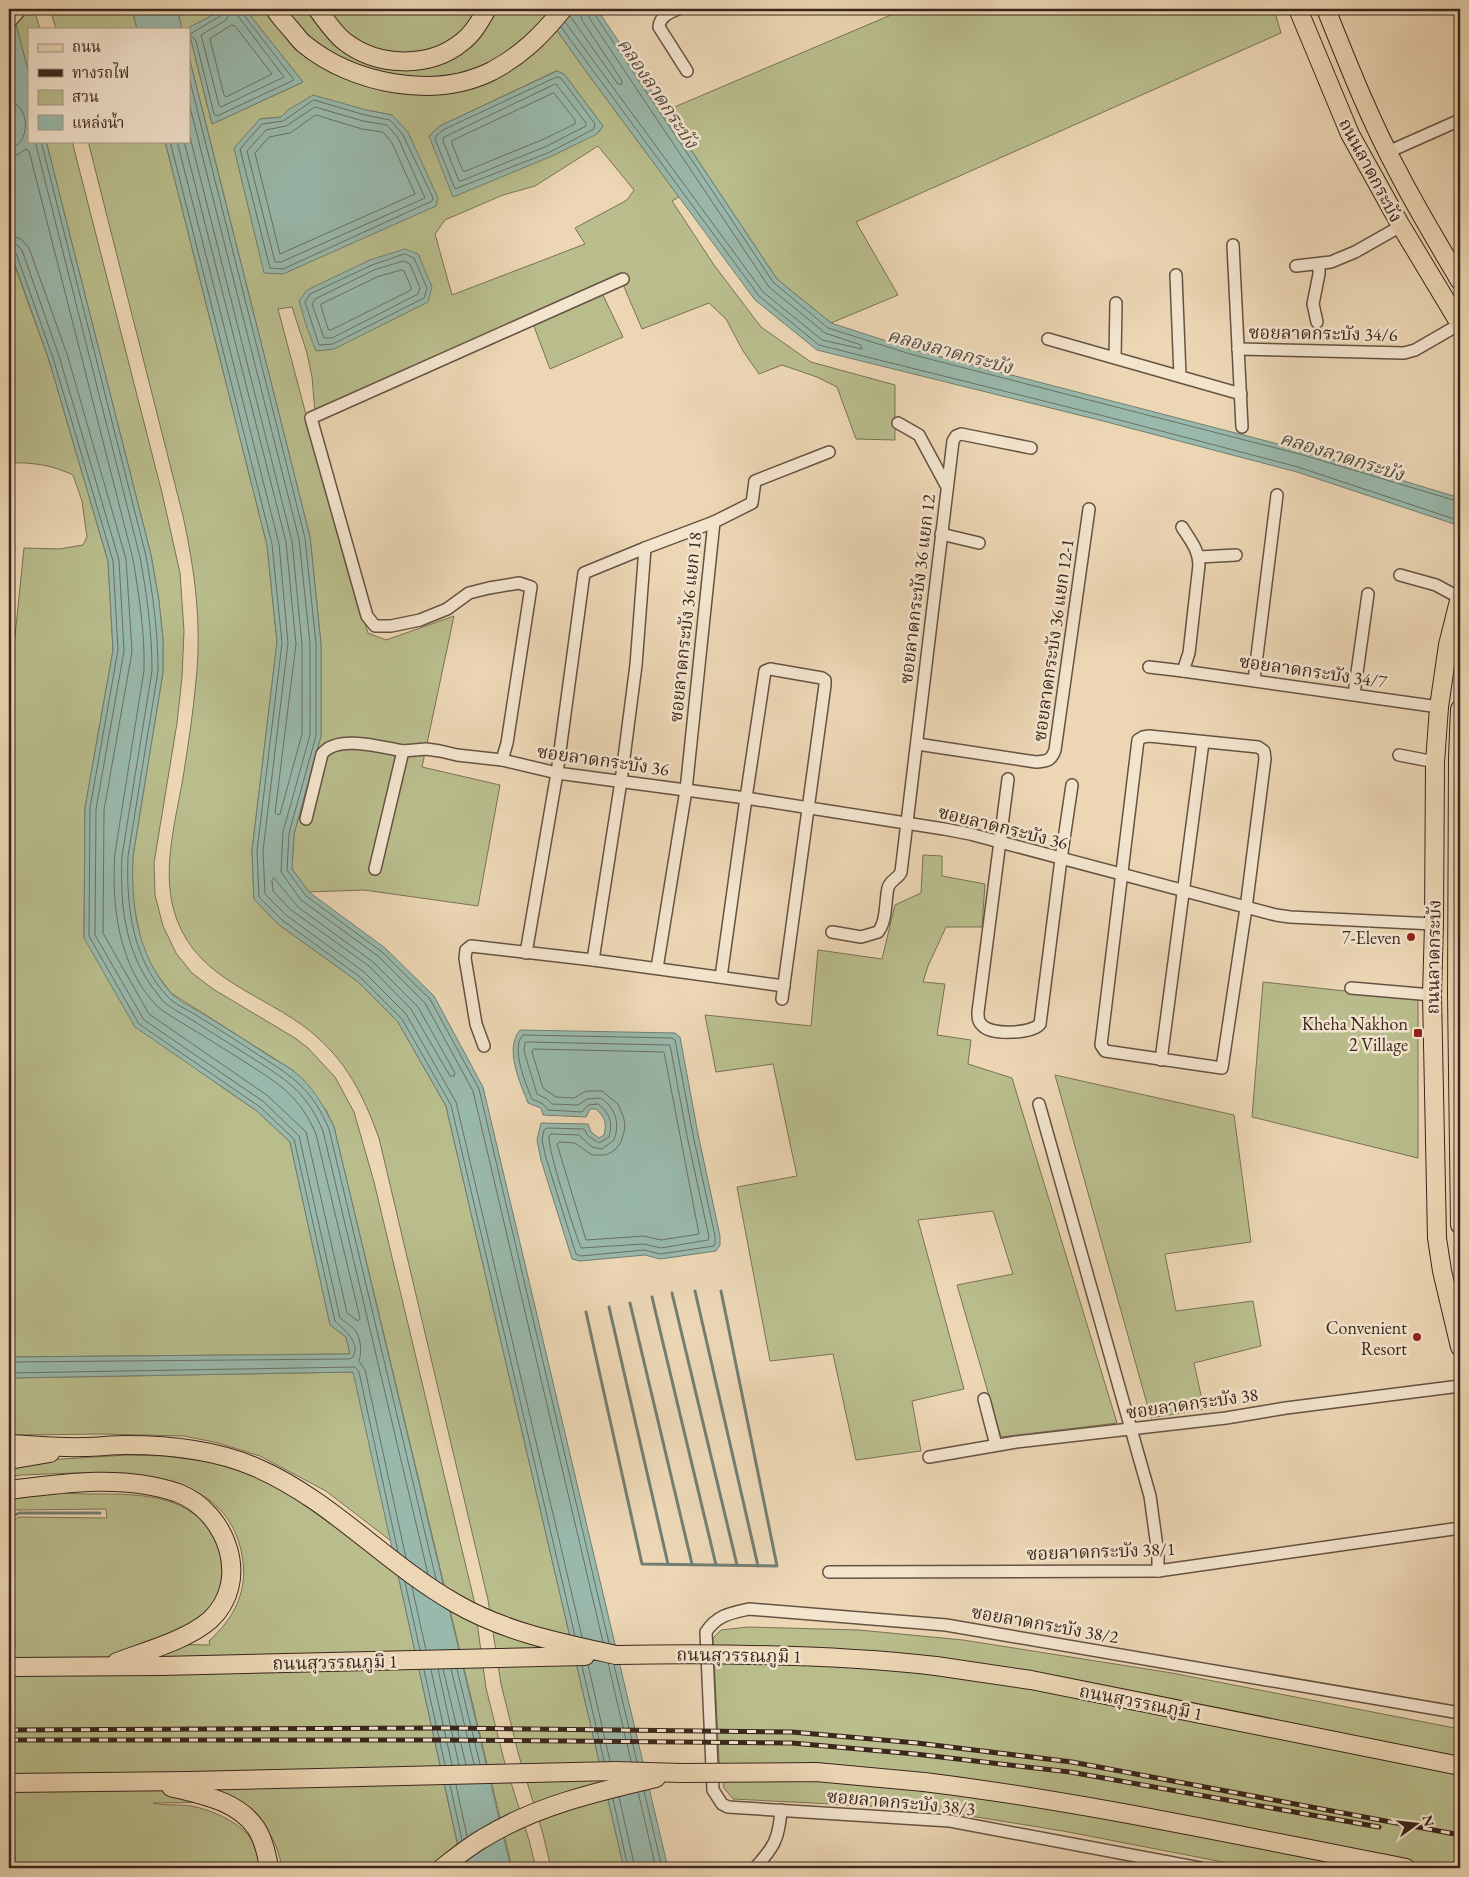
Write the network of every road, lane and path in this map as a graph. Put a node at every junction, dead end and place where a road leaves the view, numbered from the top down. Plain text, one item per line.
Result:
1 (17, 9) edge
2 (275, 9) edge
3 (317, 9) edge
4 (486, 9) edge
5 (563, 9) edge
6 (678, 9) edge
7 (1298, 9) edge
8 (1326, 9) edge
9 (9, 18) edge
10 (687, 71) dead end
11 (1460, 120) edge
12 (1388, 152) junction
13 (1400, 226) junction
14 (1233, 245) dead end
15 (1319, 264) junction
16 (1296, 266) dead end
17 (1176, 275) dead end
18 (623, 278) dead end
19 (1460, 281) edge
20 (1116, 303) dead end
21 (1317, 322) dead end
22 (1460, 324) edge
23 (1048, 338) dead end
24 (1238, 349) junction
25 (1115, 358) junction
26 (1180, 376) junction
27 (1241, 394) junction
28 (898, 423) dead end
29 (1242, 427) dead end
30 (1031, 448) dead end
31 (829, 452) dead end
32 (947, 488) junction
33 (1277, 495) dead end
34 (1089, 509) dead end
35 (714, 522) junction
36 (1182, 528) dead end
37 (941, 534) junction
38 (979, 543) dead end
39 (645, 548) junction
40 (1236, 555) dead end
41 (1199, 557) junction
42 (1400, 575) dead end
43 (1368, 594) dead end
44 (1460, 597) edge
45 (1149, 667) dead end
46 (1183, 671) junction
47 (1254, 680) junction
48 (1354, 694) junction
49 (1439, 707) junction
50 (1460, 709) edge
51 (1460, 727) edge
52 (1203, 742) junction
53 (917, 744) junction
54 (403, 752) junction
55 (1399, 755) dead end
56 (502, 760) junction
57 (1435, 762) junction
58 (557, 773) junction
59 (1008, 779) dead end
60 (621, 781) junction
61 (1072, 786) dead end
62 (686, 790) junction
63 (746, 798) junction
64 (1459, 804) edge
65 (809, 808) junction
66 (306, 819) dead end
67 (906, 824) junction
68 (1000, 842) junction
69 (1061, 859) junction
70 (375, 869) dead end
71 (1123, 875) junction
72 (1184, 891) junction
73 (1246, 908) junction
74 (1434, 924) junction
75 (1458, 926) junction
76 (832, 932) dead end
77 (526, 953) junction
78 (593, 960) junction
79 (657, 968) junction
80 (721, 977) junction
81 (784, 986) junction
82 (1351, 988) dead end
83 (1432, 995) junction
84 (782, 998) dead end
85 (484, 1046) dead end
86 (1161, 1060) junction
87 (1459, 1066) edge
88 (1039, 1104) dead end
89 (1460, 1225) edge
90 (1460, 1346) edge
91 (1460, 1386) edge
92 (984, 1399) dead end
93 (1132, 1429) junction
94 (9, 1444) edge
95 (996, 1445) junction
96 (83, 1447) junction
97 (929, 1457) dead end
98 (9, 1460) edge
99 (9, 1490) edge
100 (1460, 1528) edge
101 (1158, 1570) junction
102 (829, 1572) dead end
103 (616, 1655) junction
104 (107, 1665) junction
105 (9, 1666) edge
106 (710, 1711) joint
107 (1460, 1713) edge
108 (1460, 1766) edge
109 (681, 1773) junction
110 (150, 1782) junction
111 (9, 1783) edge
112 (782, 1810) junction
113 (1166, 1862) edge
114 (269, 1868) edge
115 (442, 1868) edge
116 (755, 1868) edge
117 (1200, 1868) edge
118 (1406, 1868) edge

1 - 9 main road
2 - 5 main road
3 - 4 main road
6 - 10 street
7 - 13 main road, ถนนลาดกระบัง
8 - 12 main road, ถนนลาดกระบัง
11 - 12 street
12 - 19 main road, ถนนลาดกระบัง
13 - 15 street
13 - 22 main road, ถนนลาดกระบัง
14 - 24 street
15 - 16 street
15 - 21 street
17 - 26 street
18 - 56 street
20 - 25 street
22 - 24 street, ซอยลาดกระบัง 34/6
23 - 25 street
24 - 27 street
25 - 26 street
26 - 27 street
27 - 29 street
28 - 32 street
30 - 32 street, ซอยลาดกระบัง 36 แยก 12
31 - 35 street, ซอยลาดกระบัง 36 แยก 18
32 - 37 street, ซอยลาดกระบัง 36 แยก 12
33 - 47 street
34 - 53 street, ซอยลาดกระบัง 36 แยก 12-1
35 - 39 street
35 - 62 street, ซอยลาดกระบัง 36 แยก 18
36 - 41 street
37 - 38 street
37 - 53 street, ซอยลาดกระบัง 36 แยก 12
39 - 58 street
39 - 60 street
40 - 41 street
41 - 46 street
42 - 44 street
43 - 48 street
44 - 49 main road, ถนนลาดกระบัง
45 - 46 street, ซอยลาดกระบัง 34/7
46 - 47 street, ซอยลาดกระบัง 34/7
47 - 48 street, ซอยลาดกระบัง 34/7
48 - 49 street, ซอยลาดกระบัง 34/7
49 - 57 main road, ถนนลาดกระบัง
50 - 51 main road, ถนนลาดกระบัง
51 - 64 main road, ถนนลาดกระบัง
52 - 71 street
52 - 72 street
52 - 73 street
53 - 67 street, ซอยลาดกระบัง 36 แยก 12
54 - 56 street, ซอยลาดกระบัง 36
54 - 66 street, ซอยลาดกระบัง 36
54 - 70 street
55 - 57 street
56 - 58 street, ซอยลาดกระบัง 36
57 - 74 main road, ถนนลาดกระบัง
58 - 60 street, ซอยลาดกระบัง 36
58 - 77 street
59 - 68 street
60 - 62 street, ซอยลาดกระบัง 36
60 - 78 street
61 - 69 street
62 - 63 street, ซอยลาดกระบัง 36
62 - 79 street, ซอยลาดกระบัง 36 แยก 18
63 - 65 street, ซอยลาดกระบัง 36
63 - 65 street
63 - 80 street
64 - 75 main road, ถนนลาดกระบัง
65 - 67 street, ซอยลาดกระบัง 36
65 - 81 street
67 - 68 street, ซอยลาดกระบัง 36
67 - 76 street, ซอยลาดกระบัง 36 แยก 12
68 - 69 street, ซอยลาดกระบัง 36
68 - 69 street
69 - 71 street, ซอยลาดกระบัง 36
71 - 72 street, ซอยลาดกระบัง 36
71 - 86 street
72 - 73 street, ซอยลาดกระบัง 36
72 - 86 street
73 - 74 street, ซอยลาดกระบัง 36
73 - 86 street
74 - 75 main road
74 - 83 main road, ถนนลาดกระบัง
75 - 87 main road, ถนนลาดกระบัง
77 - 78 street
77 - 85 street
78 - 79 street
79 - 80 street
80 - 81 street
81 - 84 street
82 - 83 street
83 - 90 main road, ถนนลาดกระบัง
87 - 89 main road, ถนนลาดกระบัง
88 - 93 street
91 - 93 street, ซอยลาดกระบัง 38
92 - 95 street
93 - 95 street, ซอยลาดกระบัง 38
93 - 101 street
94 - 96 main road
95 - 97 street, ซอยลาดกระบัง 38
96 - 98 main road
96 - 103 main road
99 - 104 main road
100 - 101 street, ซอยลาดกระบัง 38/1
101 - 102 street, ซอยลาดกระบัง 38/1
103 - 104 main road, ถนนสุวรรณภูมิ 1
103 - 108 main road, ถนนสุวรรณภูมิ 1, bridge
104 - 105 main road, ถนนสุวรรณภูมิ 1
106 - 107 street, ซอยลาดกระบัง 38/2
106 - 112 street, ซอยลาดกระบัง 38/3
109 - 110 main road
109 - 115 main road
109 - 118 main road, bridge
110 - 111 main road
110 - 114 main road
112 - 113 street, ซอยลาดกระบัง 38/3
112 - 116 street
113 - 117 street, ซอยลาดกระบัง 38/3

